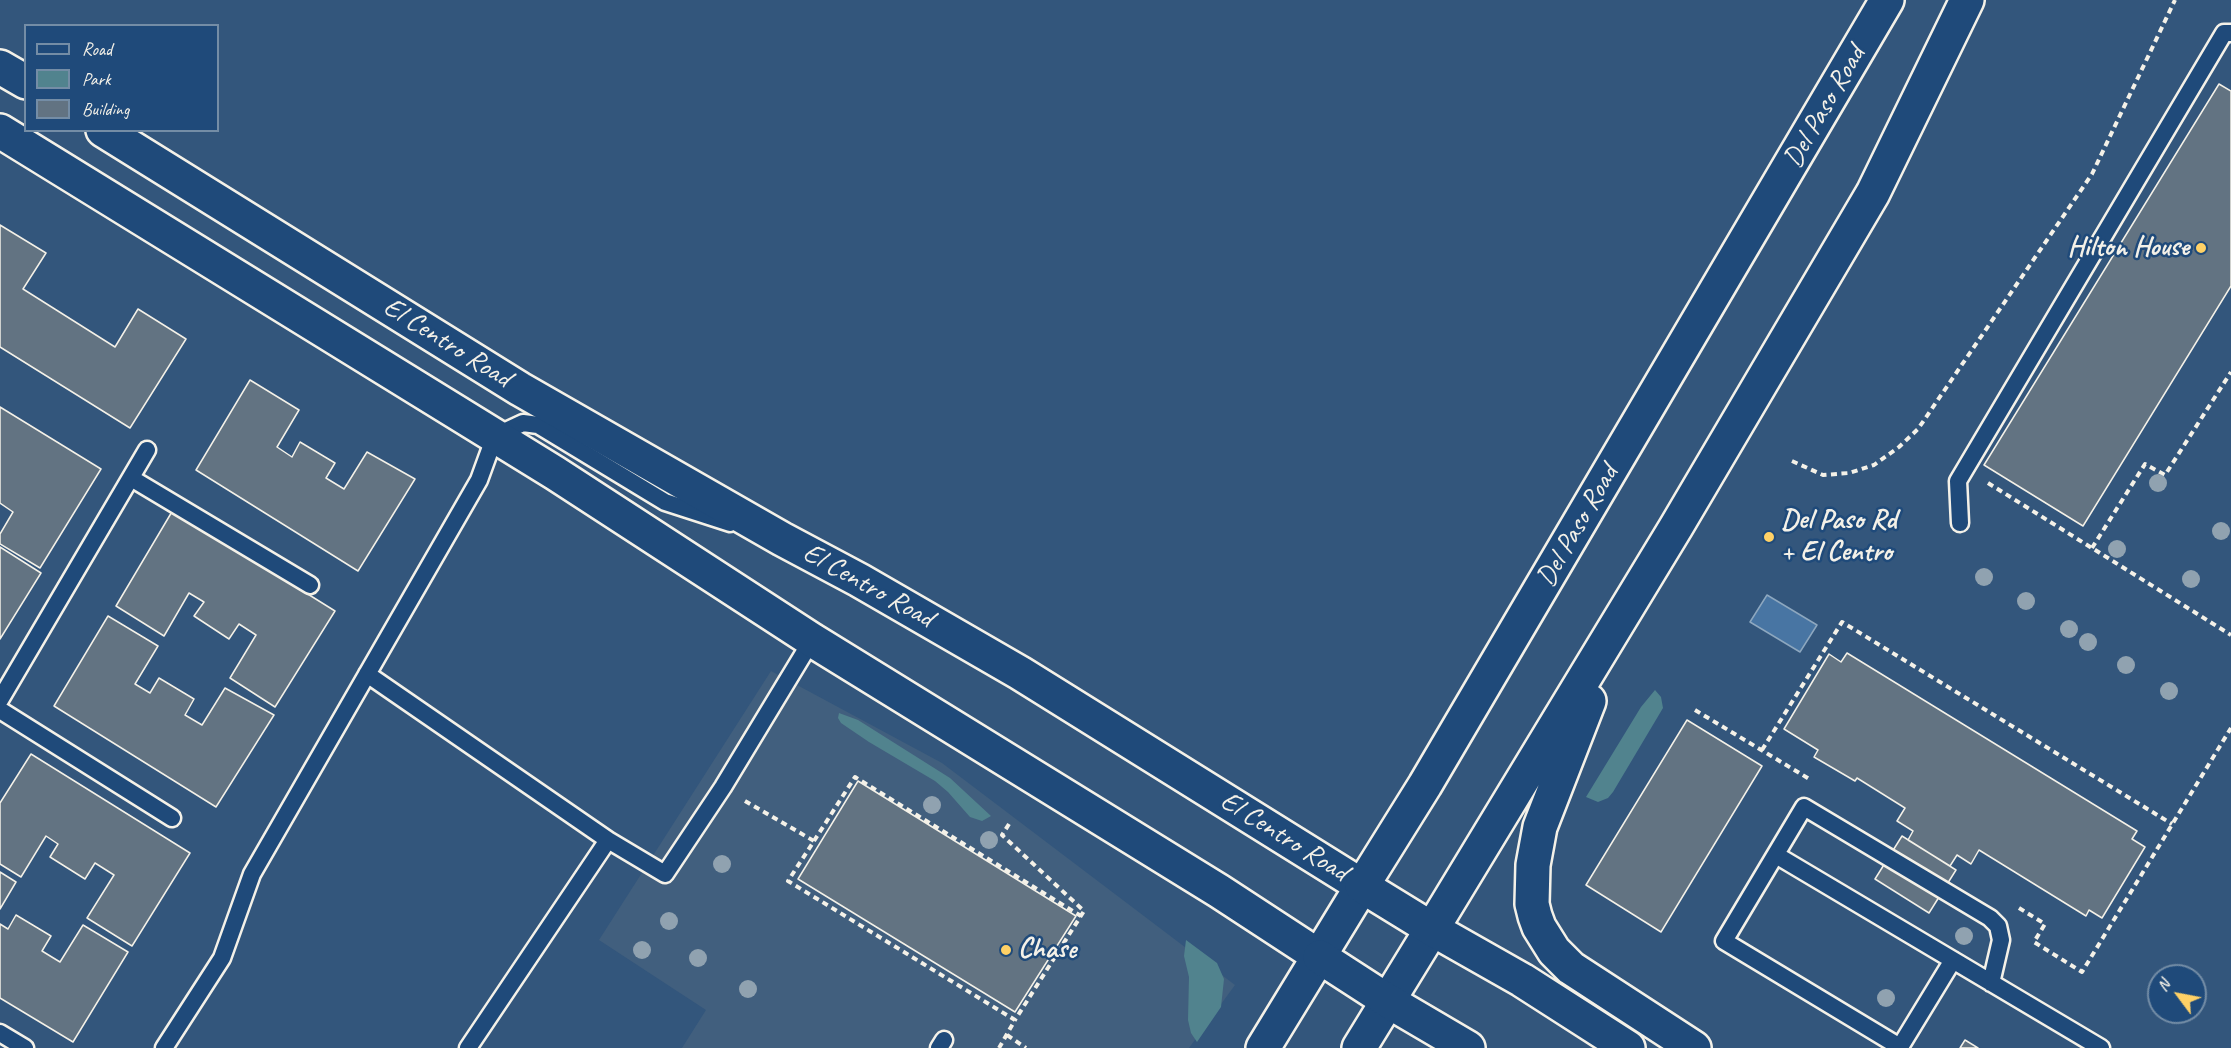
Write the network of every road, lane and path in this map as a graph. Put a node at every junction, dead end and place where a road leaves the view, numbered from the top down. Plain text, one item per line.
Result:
1 (1887, 0) edge
2 (1967, 0) edge
3 (2175, 0) edge
4 (2231, 33) edge
5 (0, 67) edge
6 (24, 81) edge
7 (0, 131) edge
8 (107, 132) edge
9 (2231, 372) edge
10 (495, 436) junction
11 (147, 450) dead end
12 (1792, 461) dead end
13 (131, 477) junction
14 (1985, 482) dead end
15 (1960, 523) dead end
16 (782, 539) junction
17 (2092, 548) junction
18 (310, 585) dead end
19 (1619, 620) junction
20 (2231, 635) edge
21 (812, 640) junction
22 (367, 674) junction
23 (0, 700) edge
24 (0, 710) edge
25 (1695, 710) dead end
26 (2231, 728) edge
27 (1762, 750) junction
28 (1812, 781) dead end
29 (723, 787) junction
30 (172, 818) dead end
31 (1009, 824) dead end
32 (2172, 824) junction
33 (608, 840) junction
34 (814, 841) junction
35 (1776, 855) junction
36 (1362, 886) junction
37 (2015, 905) dead end
38 (1081, 916) junction
39 (1432, 929) junction
40 (1320, 957) junction
41 (1953, 960) junction
42 (1991, 983) junction
43 (1388, 1001) junction
44 (1015, 1020) junction
45 (0, 1033) edge
46 (1007, 1035) junction
47 (25, 1048) edge
48 (164, 1048) edge
49 (468, 1048) edge
50 (999, 1048) edge
51 (1026, 1048) edge
52 (1263, 1048) edge
53 (1359, 1048) edge
54 (1468, 1048) edge
55 (1628, 1048) edge
56 (1694, 1048) edge
57 (2101, 1048) edge

1 - 36 street, Del Paso Road
2 - 19 street
3 - 12 path
4 - 15 lane
5 - 6 street
7 - 10 street, El Centro Road
8 - 16 street, El Centro Road
9 - 17 path
10 - 16 lane
10 - 21 street, El Centro Road
10 - 22 lane
11 - 13 lane
13 - 18 lane
13 - 23 lane
14 - 17 path
16 - 36 street, El Centro Road
17 - 20 path
19 - 39 street
19 - 56 street
21 - 29 lane
21 - 40 street, El Centro Road
22 - 33 lane
22 - 48 lane
24 - 30 lane
25 - 27 path
26 - 32 path
27 - 28 path
27 - 32 path
29 - 33 lane
29 - 34 path
31 - 38 path
32 - 37 path
33 - 49 lane
34 - 38 path
34 - 44 path
35 - 41 lane
35 - 41 lane
35 - 42 lane
36 - 39 street, El Centro Road
36 - 40 street, Del Paso Road
38 - 44 path
39 - 43 street
39 - 55 street, El Centro Road
40 - 43 street, El Centro Road
40 - 52 street, Del Paso Road
41 - 42 lane
42 - 57 lane
43 - 53 street
43 - 54 street, El Centro Road
44 - 46 path
45 - 47 lane
46 - 50 path
46 - 51 path

